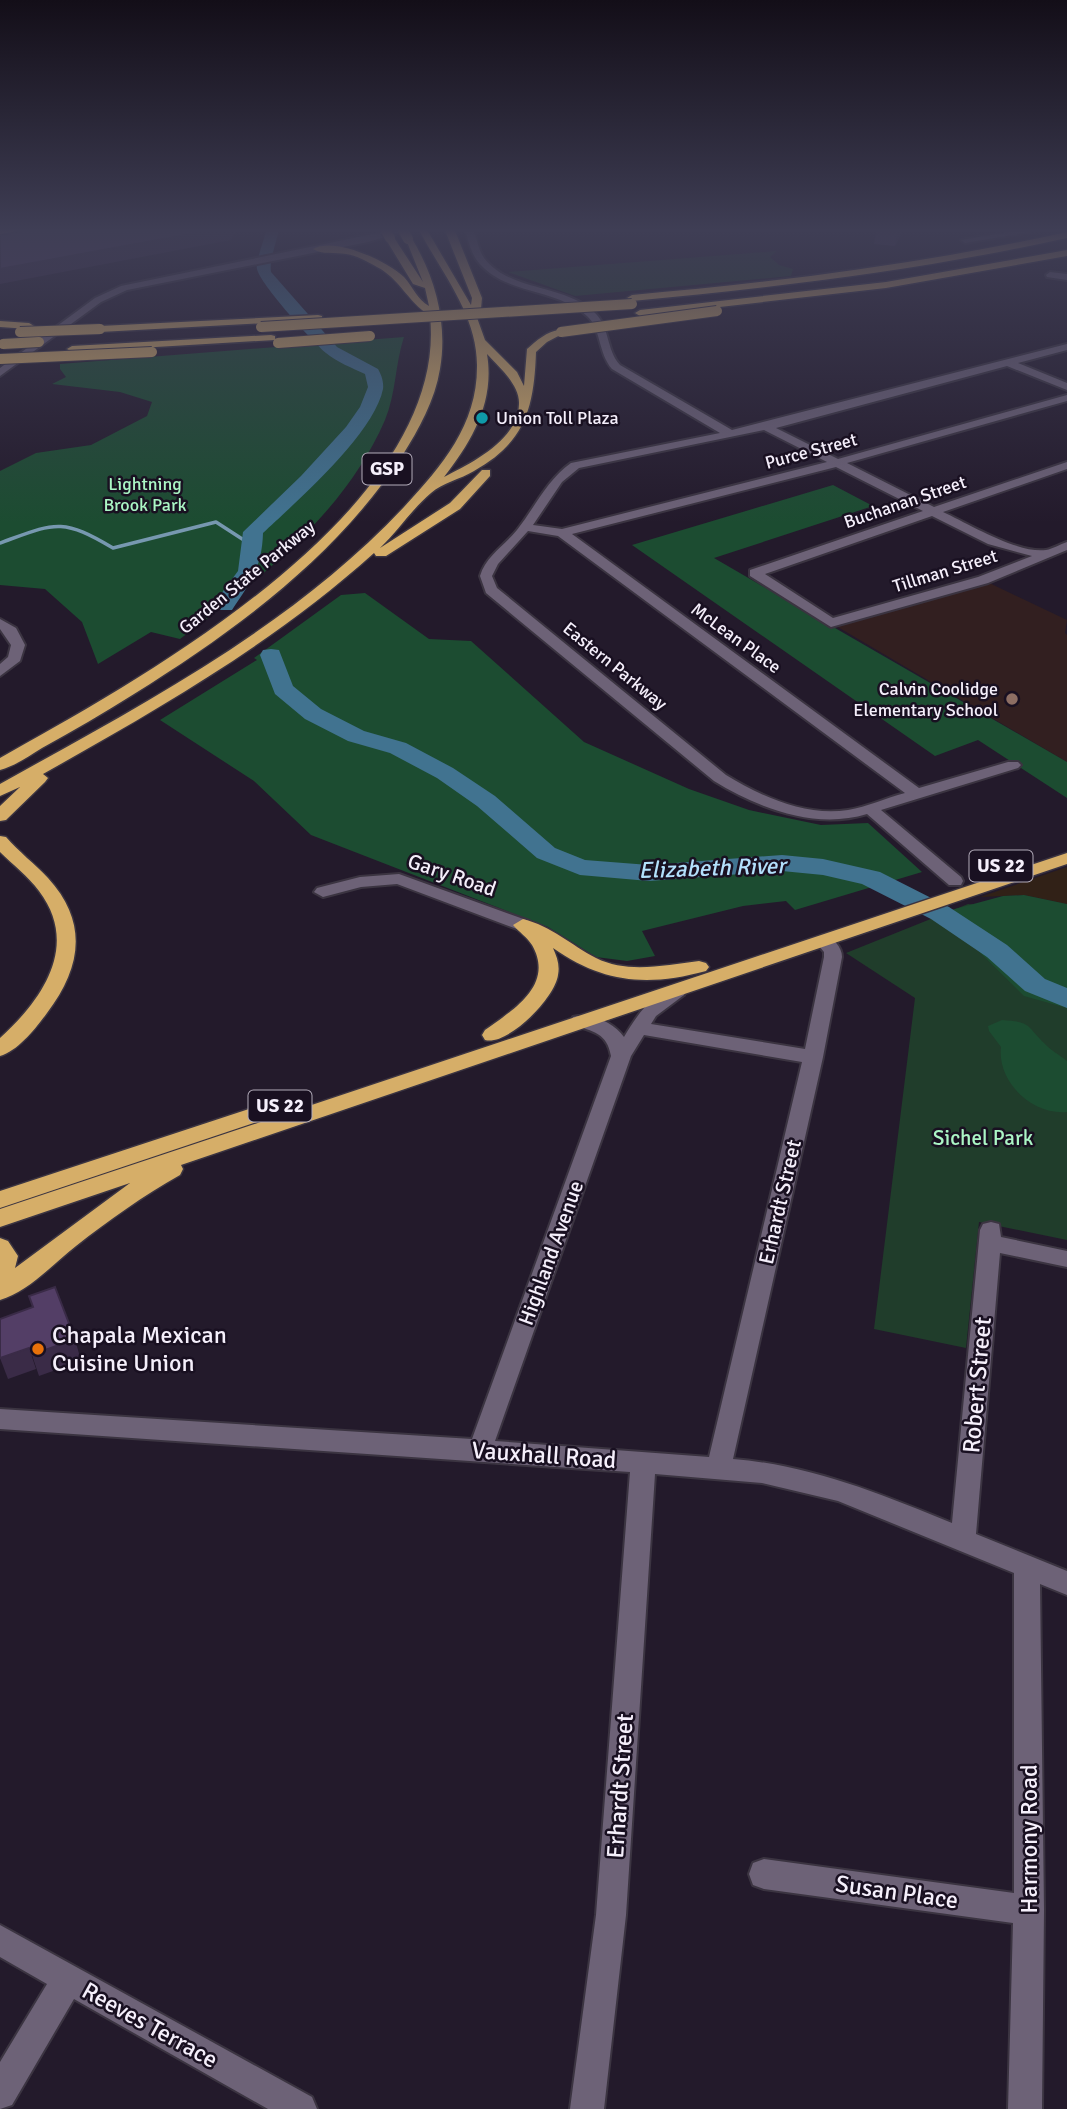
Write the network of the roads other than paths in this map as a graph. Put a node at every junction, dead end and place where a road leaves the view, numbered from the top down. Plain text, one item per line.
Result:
1 (65, 326) edge
2 (342, 326) edge
3 (342, 326) edge
4 (425, 326) edge
5 (436, 326) edge
6 (472, 326) edge
7 (598, 326) edge
8 (602, 326) edge
9 (443, 329) dead end
10 (430, 330) dead end
11 (266, 332) junction
12 (378, 335) dead end
13 (7, 338) edge
14 (481, 341) junction
15 (1067, 347) edge
16 (0, 359) edge
17 (1009, 363) junction
18 (0, 373) edge
19 (1067, 387) edge
20 (1067, 398) edge
21 (523, 413) junction
22 (766, 427) junction
23 (746, 431) junction
24 (730, 434) junction
25 (796, 442) junction
26 (836, 463) junction
27 (1067, 465) edge
28 (427, 489) junction
29 (932, 511) junction
30 (526, 527) junction
31 (562, 533) junction
32 (1067, 546) edge
33 (1048, 554) junction
34 (1067, 560) edge
35 (329, 586) junction
36 (0, 623) edge
37 (831, 623) joint
38 (0, 672) edge
39 (54, 760) junction
40 (0, 765) edge
41 (1013, 765) dead end
42 (0, 791) edge
43 (918, 795) junction
44 (871, 810) junction
45 (2, 814) edge
46 (0, 841) edge
47 (1067, 845) edge
48 (1067, 858) edge
49 (948, 888) junction
50 (323, 892) dead end
51 (888, 911) junction
52 (523, 925) junction
53 (823, 940) junction
54 (699, 967) junction
55 (686, 985) junction
56 (580, 1021) junction
57 (638, 1028) junction
58 (492, 1035) junction
59 (0, 1049) edge
60 (621, 1056) junction
61 (813, 1057) junction
62 (237, 1136) junction
63 (67, 1177) junction
64 (0, 1192) edge
65 (0, 1200) edge
66 (0, 1218) edge
67 (0, 1247) edge
68 (1067, 1259) edge
69 (0, 1278) edge
70 (0, 1291) edge
71 (0, 1419) edge
72 (480, 1450) junction
73 (643, 1462) junction
74 (719, 1467) junction
75 (962, 1540) junction
76 (1027, 1569) junction
77 (1067, 1583) edge
78 (764, 1874) dead end
79 (1029, 1910) junction
80 (0, 1940) edge
81 (68, 1979) junction
82 (0, 2092) edge
83 (300, 2109) edge
84 (587, 2109) edge
85 (1025, 2109) edge

1 - 18 street
2 - 11 highway, bridge
3 - 11 highway
4 - 11 highway, bridge
5 - 40 highway, Garden State Parkway / GSP
6 - 14 highway, GSP
7 - 24 street
8 - 21 highway, bridge
9 - 10 highway
11 - 12 highway, bridge
11 - 13 highway, bridge
11 - 13 highway, bridge
11 - 13 highway
11 - 16 highway, bridge
14 - 21 highway
14 - 28 highway, GSP
15 - 17 street, Eastern Parkway
17 - 19 street
17 - 22 street, Eastern Parkway
20 - 26 street, Purce Street
21 - 28 highway
21 - 35 highway
22 - 23 street, Eastern Parkway
22 - 25 street
23 - 24 street, Eastern Parkway
23 - 25 street
24 - 30 street, Eastern Parkway
25 - 26 street
26 - 29 street
26 - 31 street, Purce Street
27 - 29 street, Buchanan Street
28 - 35 highway, GSP
29 - 33 street
29 - 37 street, Buchanan Street
30 - 31 street, McLean Place
30 - 44 street, Eastern Parkway
31 - 43 street, McLean Place
32 - 33 street, Tillman Street
33 - 34 street
33 - 37 street, Tillman Street
35 - 39 highway, GSP
36 - 38 street
39 - 42 highway, GSP
39 - 45 highway
41 - 43 street, Eastern Parkway
43 - 44 street, Eastern Parkway
44 - 49 street
46 - 59 highway
47 - 49 highway, US 22
48 - 49 highway, US 22
49 - 51 highway, US 22
50 - 52 street, Gary Road
51 - 53 highway, US 22
51 - 54 highway, US 22
52 - 54 highway
52 - 58 highway
53 - 55 highway, US 22
53 - 61 street, Erhardt Street
54 - 58 highway, US 22
55 - 56 highway, US 22
55 - 57 street, Highland Avenue
56 - 60 street
56 - 62 highway, US 22
57 - 60 street, Highland Avenue
57 - 61 street
58 - 63 highway, US 22
60 - 72 street, Highland Avenue
61 - 74 street, Erhardt Street
62 - 66 highway, US 22
62 - 70 highway
63 - 64 highway
63 - 65 highway, US 22
67 - 69 highway
68 - 75 street, Robert Street
71 - 72 street, Vauxhall Road
72 - 73 street, Vauxhall Road
73 - 74 street, Vauxhall Road
73 - 84 street, Erhardt Street
74 - 75 street, Vauxhall Road
75 - 76 street, Vauxhall Road
76 - 77 street, Vauxhall Road
76 - 79 street, Harmony Road
78 - 79 street, Susan Place
79 - 85 street, Harmony Road
80 - 81 street, Reeves Terrace
81 - 82 street
81 - 83 street, Reeves Terrace

